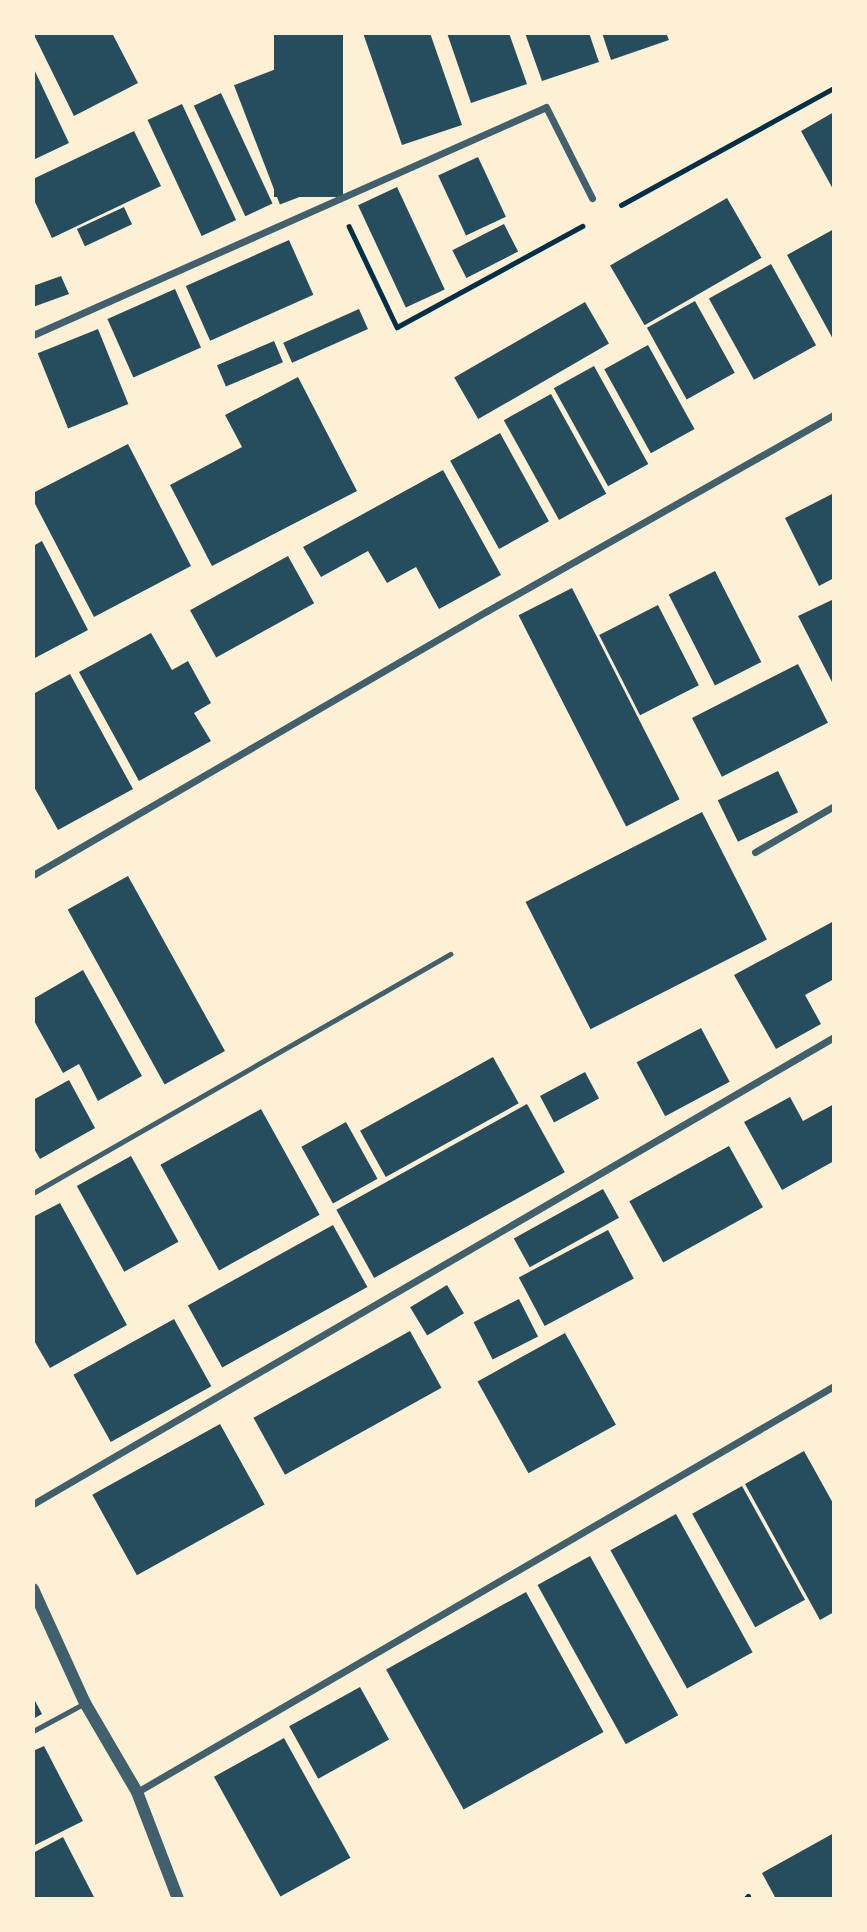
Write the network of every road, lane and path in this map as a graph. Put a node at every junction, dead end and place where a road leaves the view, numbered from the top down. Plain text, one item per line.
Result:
1 (834, 88) edge
2 (592, 198) dead end
3 (337, 200) junction
4 (615, 208) dead end
5 (591, 221) dead end
6 (33, 335) edge
7 (834, 415) edge
8 (834, 806) edge
9 (755, 852) dead end
10 (33, 875) edge
11 (450, 954) dead end
12 (834, 1037) edge
13 (33, 1193) edge
14 (834, 1387) edge
15 (33, 1504) edge
16 (33, 1589) edge
17 (85, 1703) junction
18 (33, 1731) edge
19 (137, 1792) junction
20 (178, 1899) edge

1 - 4 path
2 - 3 street
3 - 5 path
3 - 6 street
7 - 10 street
8 - 9 street
11 - 13 lane
12 - 15 street
14 - 19 street
16 - 17 street
17 - 18 lane
17 - 19 street
19 - 20 street

